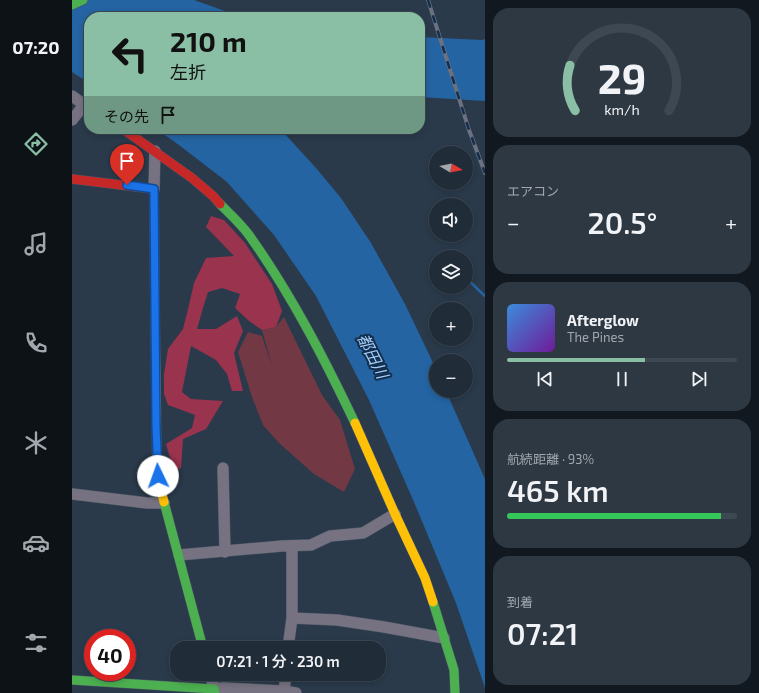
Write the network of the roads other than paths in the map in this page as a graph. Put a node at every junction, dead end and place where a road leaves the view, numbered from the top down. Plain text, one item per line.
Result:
1 (83, 0) edge
2 (72, 5) edge
3 (72, 96) edge
4 (84, 105) edge
5 (84, 108) edge
6 (72, 120) edge
7 (130, 134) edge
8 (155, 151) junction
9 (72, 179) edge
10 (154, 189) junction
11 (223, 468) dead end
12 (72, 494) edge
13 (164, 503) junction
14 (395, 514) junction
15 (292, 546) junction
16 (225, 552) junction
17 (179, 555) junction
18 (292, 618) junction
19 (444, 638) junction
20 (201, 641) edge
21 (289, 641) edge
22 (454, 670) junction
23 (72, 680) edge
24 (212, 681) edge
25 (285, 681) edge
26 (215, 691) edge
27 (284, 692) junction
28 (296, 693) edge
29 (455, 693) edge
30 (463, 693) edge

1 - 2 street
3 - 4 street
5 - 6 street
7 - 8 street
8 - 10 street
8 - 14 street
9 - 10 street
10 - 13 street
11 - 16 street
12 - 13 street
13 - 17 street
14 - 15 street
14 - 19 street
15 - 16 street
15 - 18 street
16 - 17 street
17 - 20 street
18 - 19 street
18 - 21 street
19 - 22 street
22 - 29 street
22 - 30 street
23 - 26 street
24 - 26 street
25 - 27 street
26 - 27 street
27 - 28 street

